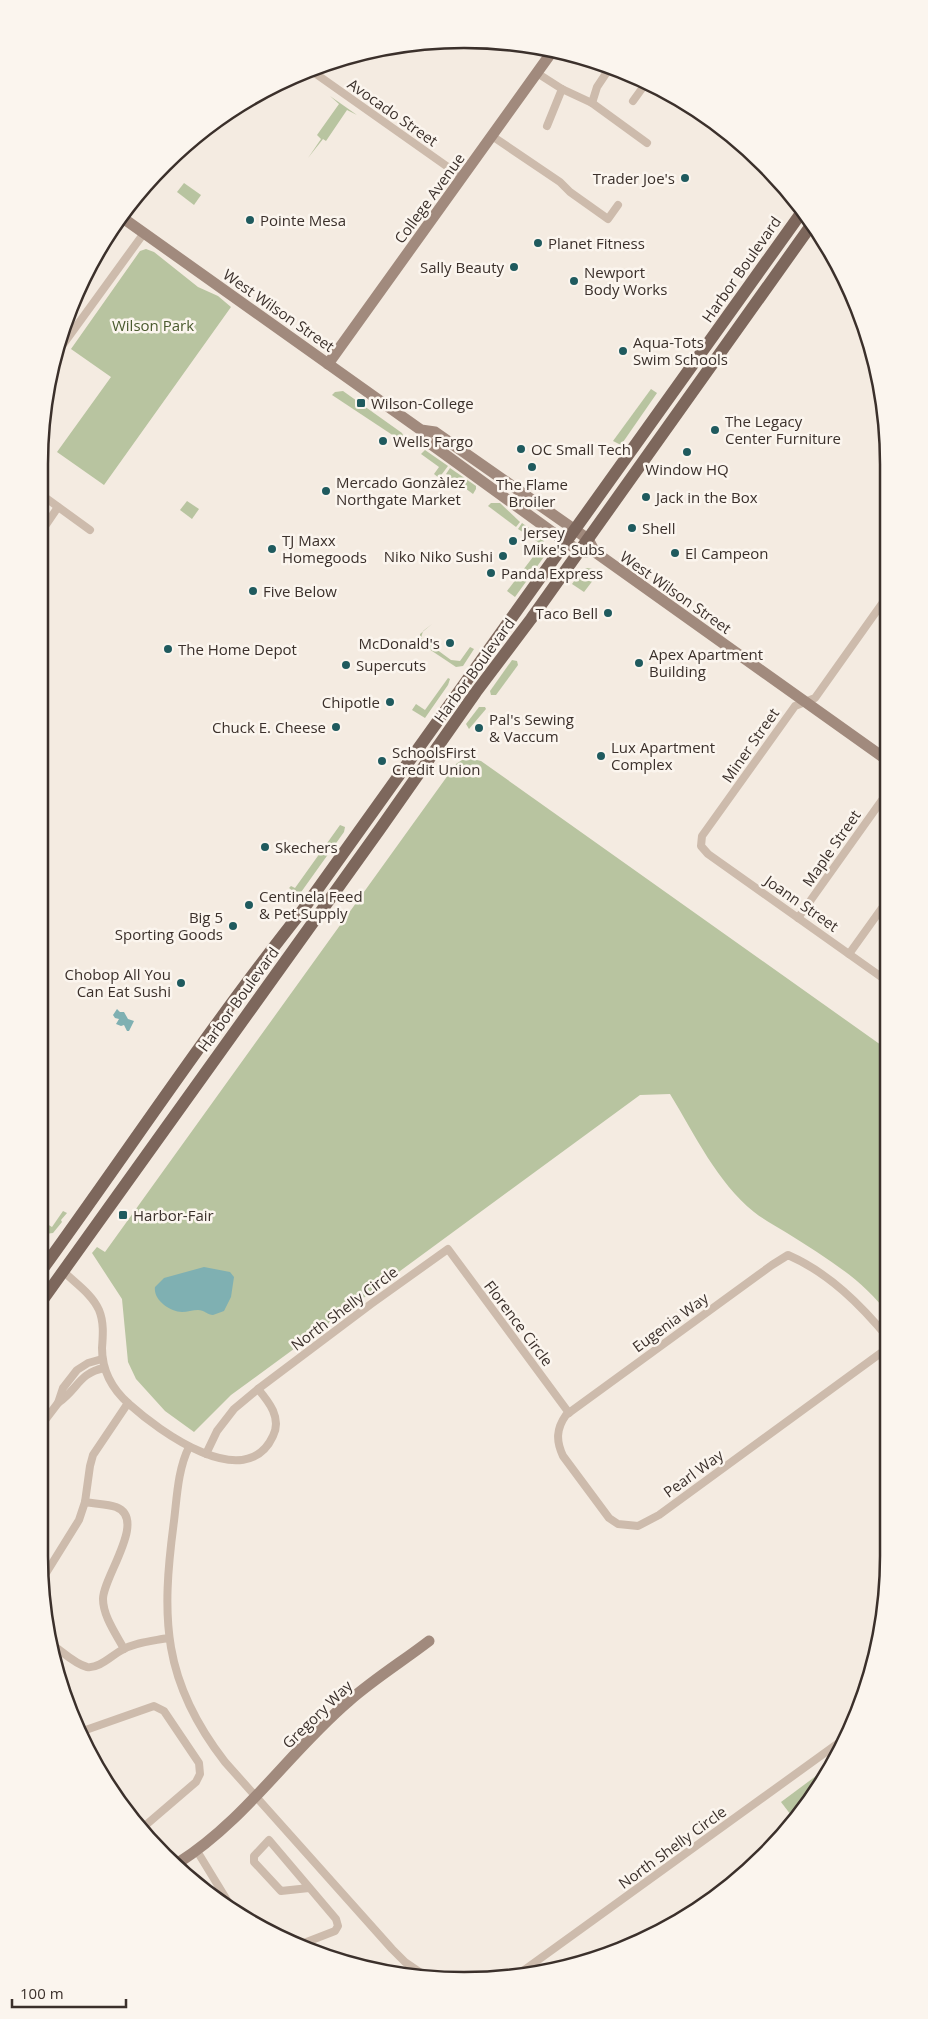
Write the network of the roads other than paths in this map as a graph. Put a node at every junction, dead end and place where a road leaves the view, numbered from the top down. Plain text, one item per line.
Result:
1 (548, 57) edge
2 (537, 73) junction
3 (606, 73) edge
4 (317, 75) edge
5 (642, 87) edge
6 (562, 89) junction
7 (633, 101) dead end
8 (592, 103) junction
9 (547, 126) dead end
10 (492, 136) junction
11 (648, 143) dead end
12 (462, 177) junction
13 (618, 205) dead end
14 (799, 217) edge
15 (127, 221) edge
16 (808, 230) edge
17 (144, 233) junction
18 (67, 339) edge
19 (328, 364) junction
20 (421, 430) junction
21 (48, 500) edge
22 (58, 507) junction
23 (48, 522) edge
24 (90, 530) dead end
25 (575, 530) junction
26 (588, 539) junction
27 (566, 542) junction
28 (580, 551) junction
29 (595, 552) junction
30 (880, 606) edge
31 (805, 702) junction
32 (880, 755) edge
33 (880, 803) edge
34 (701, 846) joint
35 (880, 911) edge
36 (798, 918) junction
37 (849, 954) junction
38 (880, 976) edge
39 (448, 1249) joint
40 (48, 1251) edge
41 (48, 1259) edge
42 (63, 1271) junction
43 (48, 1292) edge
44 (880, 1329) edge
45 (880, 1354) edge
46 (102, 1359) junction
47 (104, 1368) junction
48 (69, 1380) junction
49 (76, 1386) junction
50 (258, 1389) junction
51 (58, 1403) junction
52 (128, 1403) junction
53 (569, 1413) junction
54 (48, 1416) edge
55 (189, 1446) junction
56 (206, 1454) junction
57 (85, 1502) junction
58 (48, 1570) edge
59 (168, 1638) junction
60 (429, 1641) dead end
61 (124, 1649) junction
62 (59, 1650) edge
63 (86, 1730) edge
64 (834, 1746) edge
65 (256, 1797) junction
66 (146, 1824) edge
67 (197, 1851) junction
68 (181, 1861) edge
69 (309, 1888) junction
70 (224, 1894) edge
71 (308, 1941) edge
72 (530, 1966) edge
73 (415, 1969) edge

1 - 2 street, College Avenue
2 - 6 street
2 - 10 street, College Avenue
3 - 8 street
4 - 12 street, Avocado Street
5 - 7 street
6 - 8 street
6 - 9 street
8 - 11 street
10 - 12 street, College Avenue
10 - 13 street
12 - 19 street, College Avenue
14 - 25 main road, Harbor Boulevard
15 - 17 street, West Wilson Street
16 - 26 main road, Harbor Boulevard
17 - 18 street
17 - 19 street, West Wilson Street
19 - 20 street, West Wilson Street
20 - 25 street, West Wilson Street
20 - 27 street, West Wilson Street
21 - 22 street
22 - 23 street
22 - 24 street
25 - 26 street, West Wilson Street
25 - 27 main road, Harbor Boulevard
26 - 28 main road, Harbor Boulevard
26 - 29 street, West Wilson Street
27 - 28 street, West Wilson Street
27 - 40 main road, Harbor Boulevard
28 - 29 street, West Wilson Street
28 - 42 main road, Harbor Boulevard
29 - 31 street, West Wilson Street
30 - 31 street, Miner Street
31 - 32 street, West Wilson Street
31 - 34 street, Miner Street
33 - 36 street, Maple Street
34 - 36 street, Joann Street
35 - 37 street
36 - 37 street, Joann Street
37 - 38 street, Joann Street
39 - 50 street, North Shelly Circle
39 - 53 street, Florence Circle
41 - 42 main road
42 - 43 main road, Harbor Boulevard
42 - 46 street
44 - 53 street, Eugenia Way
45 - 53 street, Pearl Way
46 - 47 street
46 - 48 street
47 - 49 street
47 - 52 street
48 - 49 street
48 - 51 street
49 - 51 street
50 - 56 street, North Shelly Circle
50 - 56 street
51 - 54 street
52 - 55 street
52 - 57 street
55 - 56 street
55 - 59 street
57 - 58 street
57 - 61 street
59 - 61 street
59 - 65 street
60 - 65 street, Gregory Way
61 - 62 street
63 - 66 street
64 - 72 street, North Shelly Circle
65 - 67 street, Gregory Way
65 - 73 street
67 - 68 street, Gregory Way
67 - 70 street
69 - 69 street
69 - 71 street

